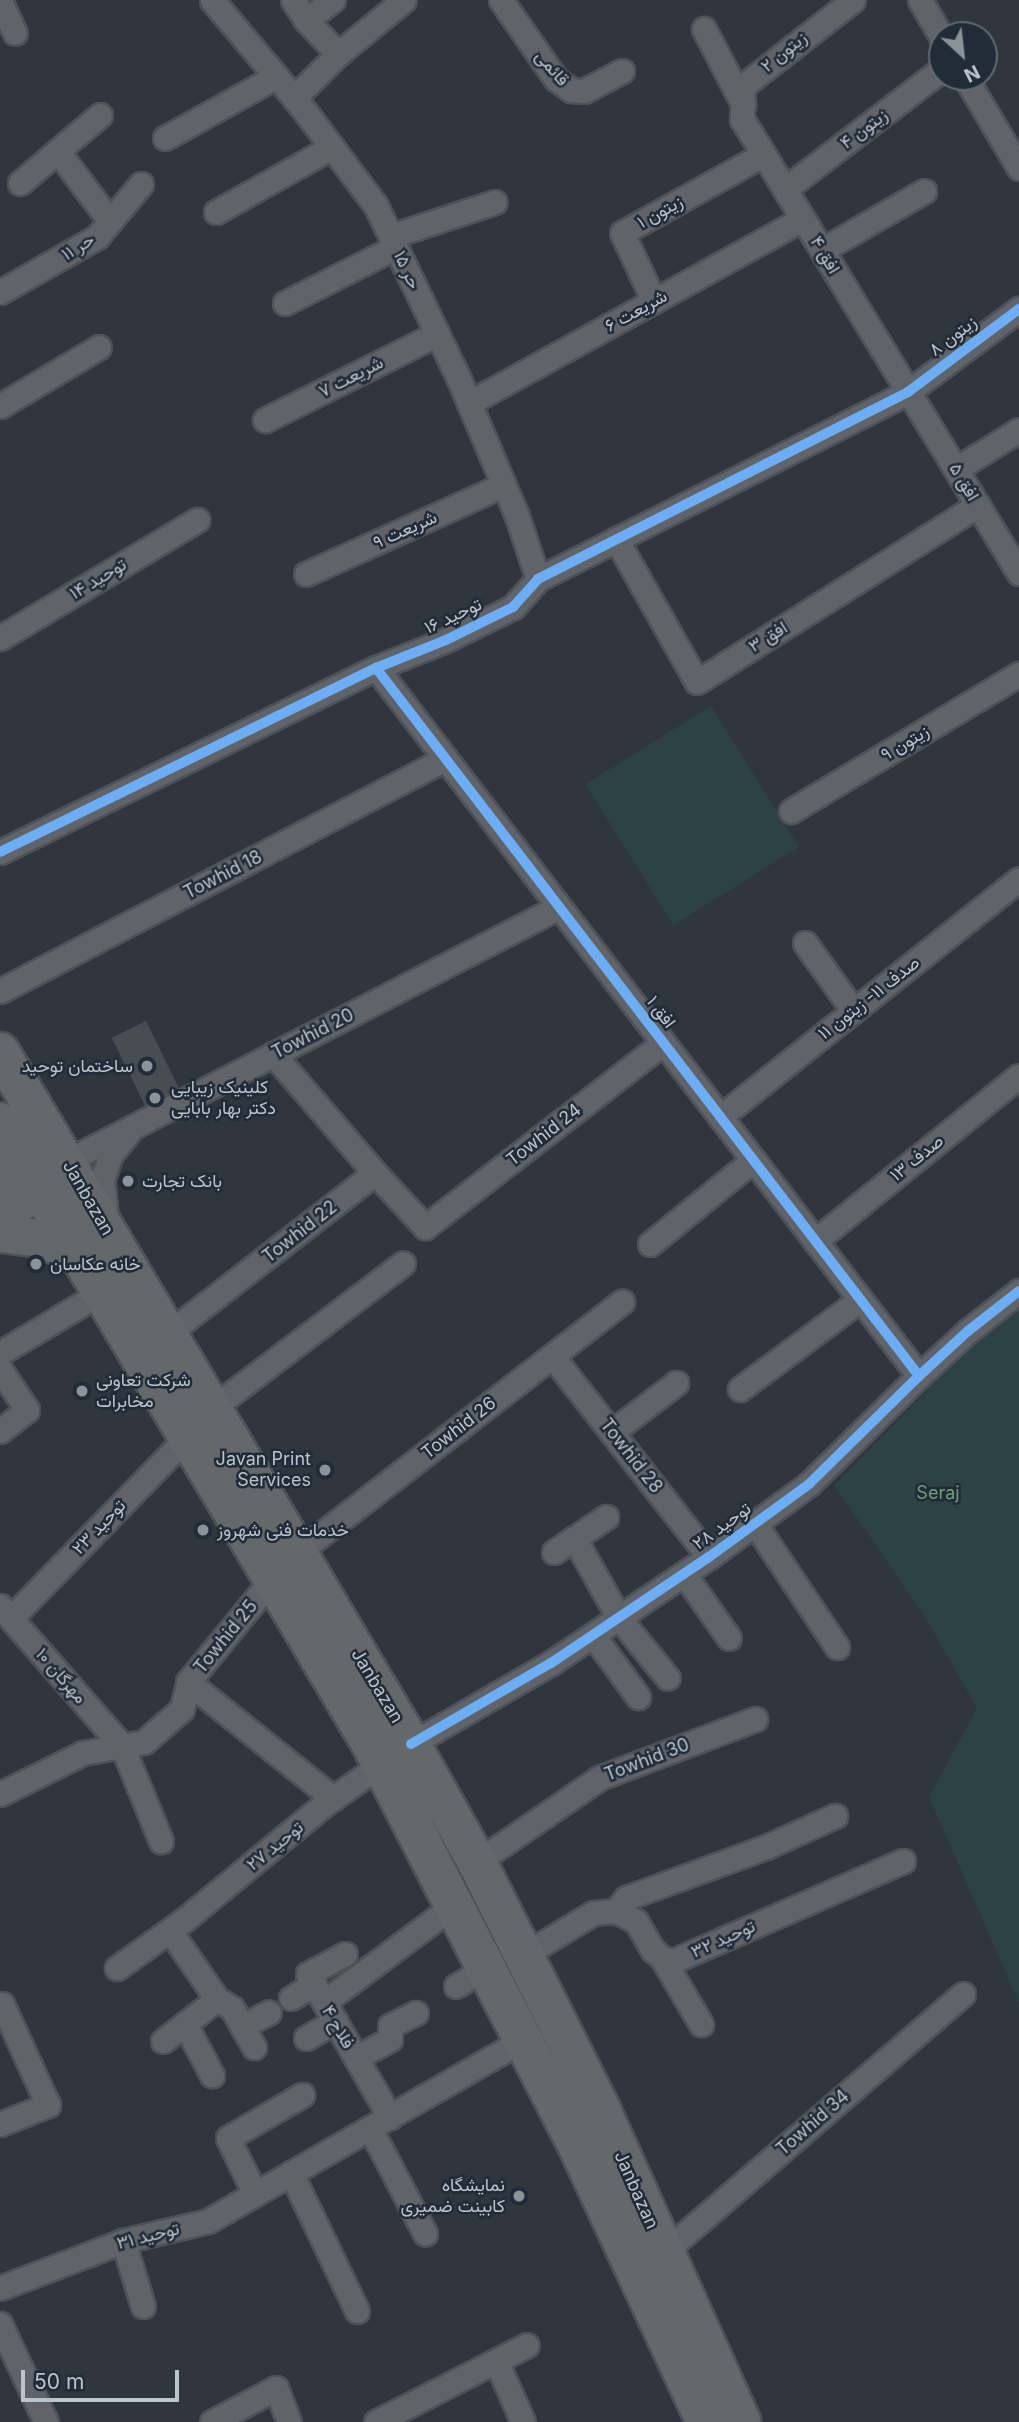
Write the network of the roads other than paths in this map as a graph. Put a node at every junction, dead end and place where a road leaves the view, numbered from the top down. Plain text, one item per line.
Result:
1 (212, 0) edge
2 (293, 0) edge
3 (333, 0) edge
4 (404, 0) edge
5 (500, 0) edge
6 (853, 0) edge
7 (919, 0) edge
8 (0, 1) edge
9 (306, 20) junction
10 (932, 21) edge
11 (704, 29) dead end
12 (15, 33) dead end
13 (338, 54) junction
14 (622, 71) dead end
15 (275, 77) junction
16 (928, 80) edge
17 (973, 91) edge
18 (294, 98) junction
19 (742, 111) junction
20 (100, 115) dead end
21 (165, 138) dead end
22 (332, 147) junction
23 (58, 152) junction
24 (764, 154) junction
25 (1019, 168) edge
26 (20, 183) dead end
27 (141, 184) dead end
28 (785, 189) junction
29 (924, 191) dead end
30 (495, 202) dead end
31 (216, 212) dead end
32 (803, 219) junction
33 (110, 221) junction
34 (393, 242) junction
35 (822, 250) junction
36 (0, 292) edge
37 (654, 301) junction
38 (285, 303) dead end
39 (1019, 309) edge
40 (437, 334) junction
41 (99, 347) dead end
42 (908, 391) junction
43 (469, 403) junction
44 (0, 406) edge
45 (265, 420) dead end
46 (1019, 430) edge
47 (956, 469) junction
48 (503, 485) junction
49 (978, 505) junction
50 (197, 520) dead end
51 (617, 539) junction
52 (1019, 573) edge
53 (306, 574) dead end
54 (538, 579) junction
55 (0, 638) edge
56 (376, 668) junction
57 (1019, 674) edge
58 (445, 759) junction
59 (792, 811) dead end
60 (0, 852) edge
61 (1019, 879) edge
62 (559, 907) junction
63 (805, 943) dead end
64 (0, 991) edge
65 (853, 1010) junction
66 (663, 1043) junction
67 (0, 1052) edge
68 (274, 1054) junction
69 (1019, 1076) edge
70 (720, 1116) junction
71 (0, 1122) edge
72 (137, 1124) junction
73 (753, 1160) junction
74 (67, 1161) junction
75 (375, 1173) junction
76 (23, 1178) edge
77 (0, 1211) edge
78 (0, 1233) edge
79 (815, 1241) junction
80 (94, 1244) junction
81 (650, 1244) dead end
82 (403, 1263) dead end
83 (1019, 1291) edge
84 (102, 1292) junction
85 (860, 1300) junction
86 (622, 1302) dead end
87 (166, 1335) junction
88 (0, 1353) edge
89 (552, 1356) junction
90 (0, 1369) edge
91 (919, 1376) junction
92 (676, 1383) dead end
93 (740, 1389) dead end
94 (199, 1423) junction
95 (0, 1431) edge
96 (612, 1432) junction
97 (606, 1517) dead end
98 (755, 1524) junction
99 (575, 1538) junction
100 (554, 1552) dead end
101 (709, 1558) junction
102 (285, 1566) junction
103 (684, 1574) junction
104 (5, 1612) edge
105 (619, 1618) junction
106 (593, 1635) junction
107 (729, 1638) dead end
108 (837, 1647) dead end
109 (668, 1678) dead end
110 (188, 1682) junction
111 (638, 1697) dead end
112 (755, 1719) dead end
113 (122, 1746) junction
114 (397, 1754) junction
115 (0, 1794) edge
116 (333, 1798) junction
117 (835, 1816) dead end
118 (161, 1841) dead end
119 (903, 1861) dead end
120 (477, 1862) junction
121 (454, 1905) junction
122 (616, 1910) junction
123 (170, 1931) junction
124 (345, 1954) dead end
125 (524, 1955) junction
126 (662, 1958) junction
127 (117, 1968) dead end
128 (962, 1994) dead end
129 (292, 1998) dead end
130 (217, 1999) junction
131 (324, 2002) junction
132 (2, 2004) dead end
133 (269, 2012) dead end
134 (416, 2013) dead end
135 (185, 2024) junction
136 (701, 2024) dead end
137 (242, 2026) junction
138 (306, 2038) dead end
139 (523, 2040) junction
140 (163, 2041) dead end
141 (254, 2047) dead end
142 (356, 2058) junction
143 (212, 2075) dead end
144 (302, 2095) dead end
145 (380, 2122) junction
146 (0, 2124) edge
147 (291, 2173) junction
148 (255, 2194) junction
149 (425, 2234) dead end
150 (123, 2241) junction
151 (664, 2252) junction
152 (0, 2288) edge
153 (144, 2306) dead end
154 (357, 2311) dead end
155 (0, 2324) edge
156 (527, 2345) dead end
157 (496, 2361) junction
158 (39, 2419) edge
159 (212, 2422) edge
160 (289, 2422) edge
161 (376, 2422) edge
162 (523, 2422) edge
163 (706, 2422) edge
164 (741, 2422) edge

1 - 15 street, حر ۱۵
2 - 9 street
3 - 9 street
4 - 13 street
5 - 14 street, قائمی
6 - 19 street, زیتون ۲
7 - 10 street
8 - 12 street
9 - 13 street
11 - 19 street, افق ۴
13 - 18 street
15 - 18 street, حر ۱۵
15 - 21 street
16 - 28 street, زیتون ۴
17 - 25 street
18 - 22 street, حر ۱۵
19 - 24 street, افق ۴
20 - 23 street
22 - 31 street
22 - 34 street, حر ۱۵
23 - 26 street
23 - 33 street
24 - 28 street, افق ۴
24 - 37 street, زیتون ۱
27 - 33 street, حر ۱۱
28 - 32 street, افق ۴
29 - 35 street
30 - 34 street
32 - 35 street, افق ۴
32 - 37 street, شریعت ۶
33 - 36 street, حر ۱۱
34 - 38 street
34 - 40 street, حر ۱۵
35 - 42 street, افق ۴
37 - 43 street, شریعت ۶
39 - 42 street, زیتون ۸
40 - 43 street, حر ۱۵
40 - 45 street, شریعت ۷
41 - 44 street
42 - 47 street, افق ۵
42 - 51 street, توحید ۱۶
43 - 48 street, حر ۱۵
46 - 47 street
47 - 49 street, افق ۵
48 - 53 street, شریعت ۹
48 - 54 street, حر ۱۵
49 - 51 street, افق ۳
49 - 52 street, افق ۵
50 - 55 street, توحید ۱۴
51 - 54 street, توحید ۱۶
54 - 56 street, توحید ۱۶
56 - 58 street, افق ۱
56 - 60 street, توحید ۱۶
57 - 59 street, زیتون ۹
58 - 62 street, افق ۱
58 - 64 street, Towhid 18
61 - 65 street, صدف ۱۱- زیتون ۱۱
62 - 66 street, افق ۱
62 - 68 street, Towhid 20
63 - 65 street
65 - 70 street, صدف ۱۱- زیتون ۱۱
66 - 70 street, افق ۱
66 - 75 street, Towhid 24
67 - 74 highway, Janbazan
68 - 72 street, Towhid 20
68 - 75 street
69 - 79 street, صدف ۱۳
70 - 73 street, افق ۱
71 - 76 highway, Janbazan
72 - 74 street, Towhid 20
72 - 80 street
73 - 79 street, افق ۱
73 - 81 street
74 - 76 main road
74 - 80 highway, Janbazan
75 - 87 street, Towhid 22
76 - 77 main road
76 - 80 highway, Janbazan
78 - 80 main road
79 - 85 street, افق ۱
80 - 84 highway, Janbazan
80 - 87 highway, Janbazan
82 - 94 street
83 - 91 street, توحید ۲۸
84 - 88 street
84 - 94 highway, Janbazan
85 - 91 street, افق ۱
85 - 93 street
86 - 89 street, Towhid 26
87 - 94 highway, Janbazan
89 - 96 street, Towhid 28
89 - 102 street, Towhid 26
90 - 95 street
91 - 98 street, توحید ۲۸
92 - 96 street
94 - 102 highway, Janbazan
94 - 104 street, توحید ۲۳
96 - 101 street, Towhid 28
97 - 99 street
98 - 101 street, توحید ۲۸
98 - 108 street
99 - 100 street
99 - 105 street
101 - 103 street, توحید ۲۸
102 - 110 street, Towhid 25
102 - 114 highway, Janbazan
103 - 105 street, توحید ۲۸
103 - 107 street
104 - 113 street, مهرگان ۱۰
105 - 106 street, توحید ۲۸
105 - 109 street
106 - 111 street
106 - 114 street, توحید ۲۸
110 - 113 street, Towhid 25
110 - 116 street
112 - 120 street, Towhid 30
113 - 115 street, Towhid 25
113 - 118 street, مهرگان ۱۰
114 - 116 street, توحید ۲۷
114 - 120 highway, Janbazan
114 - 121 highway, Janbazan
116 - 123 street, توحید ۲۷
117 - 122 street
119 - 126 street, توحید ۳۲
120 - 125 highway, Janbazan
121 - 131 street
121 - 139 highway, Janbazan
122 - 125 street
122 - 126 street
123 - 127 street, توحید ۲۷
123 - 130 street
124 - 131 street
125 - 151 highway, Janbazan
126 - 136 street
128 - 151 street, Towhid 34
129 - 131 street
130 - 135 street
130 - 137 street
131 - 138 street
131 - 142 street, فلاح ۴
132 - 146 street
133 - 137 street
134 - 142 street
135 - 140 street
135 - 143 street
137 - 141 street
139 - 145 street, توحید ۳۱
139 - 163 highway, Janbazan
142 - 145 street, فلاح ۴
144 - 148 street
145 - 147 street, توحید ۳۱
145 - 149 street, فلاح ۴
147 - 148 street, توحید ۳۱
147 - 154 street
148 - 150 street, توحید ۳۱
150 - 152 street, توحید ۳۱
150 - 153 street
151 - 164 highway, Janbazan
155 - 158 street
156 - 157 street
157 - 161 street
157 - 162 street
159 - 160 street

